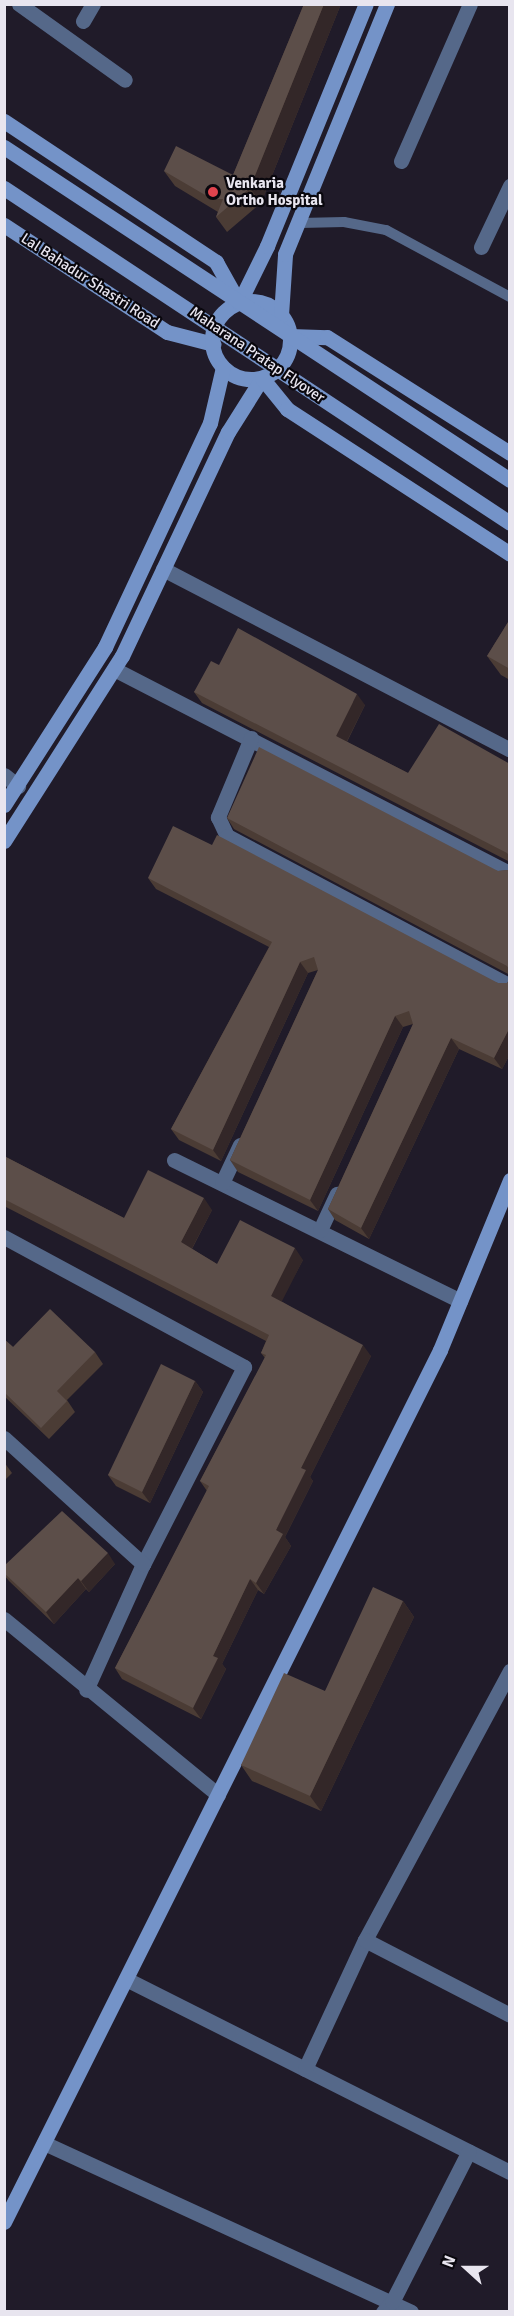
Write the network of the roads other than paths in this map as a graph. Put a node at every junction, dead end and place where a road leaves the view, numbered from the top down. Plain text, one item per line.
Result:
1 (19, 4) edge
2 (93, 4) edge
3 (366, 4) edge
4 (387, 4) edge
5 (470, 4) edge
6 (83, 21) dead end
7 (125, 80) dead end
8 (4, 121) edge
9 (4, 147) edge
10 (401, 161) dead end
11 (510, 186) edge
12 (4, 188) edge
13 (300, 223) junction
14 (4, 225) edge
15 (482, 247) dead end
16 (510, 297) edge
17 (239, 303) junction
18 (281, 315) junction
19 (290, 336) junction
20 (213, 344) junction
21 (223, 367) junction
22 (262, 378) junction
23 (510, 453) edge
24 (510, 480) edge
25 (510, 523) edge
26 (510, 554) edge
27 (163, 569) junction
28 (114, 669) junction
29 (251, 738) junction
30 (510, 750) edge
31 (4, 775) edge
32 (18, 786) junction
33 (4, 805) edge
34 (4, 840) edge
35 (510, 873) edge
36 (510, 986) edge
37 (247, 1129) edge
38 (174, 1160) dead end
39 (344, 1177) edge
40 (510, 1180) edge
41 (222, 1183) junction
42 (320, 1230) junction
43 (4, 1237) edge
44 (460, 1301) junction
45 (4, 1438) edge
46 (143, 1564) junction
47 (4, 1619) edge
48 (510, 1671) edge
49 (505, 1689) edge
50 (86, 1690) junction
51 (218, 1795) junction
52 (365, 1940) junction
53 (126, 1979) junction
54 (510, 2015) edge
55 (305, 2069) junction
56 (44, 2143) junction
57 (469, 2151) junction
58 (510, 2172) edge
59 (4, 2222) edge
60 (388, 2307) edge
61 (411, 2312) edge

1 - 7 street
2 - 6 street
3 - 17 street
4 - 13 street
5 - 10 street
8 - 17 street
9 - 24 street, bridge
11 - 15 street
12 - 25 street, Maharana Pratap Flyover, bridge
13 - 16 lane
13 - 18 street
14 - 20 street, Lal Bahadur Shastri Road
17 - 18 street
17 - 20 street
18 - 19 street
19 - 22 street
19 - 23 street
20 - 21 street
21 - 22 street
21 - 32 street
22 - 26 street
22 - 27 street
27 - 28 street
27 - 30 street
28 - 29 street
28 - 34 street
29 - 35 street
29 - 36 street
31 - 32 street
32 - 33 street
37 - 41 street
38 - 41 street
39 - 42 street
40 - 44 street
41 - 42 street
42 - 44 street
43 - 46 street
44 - 51 street
45 - 46 street
46 - 50 street
47 - 50 street
48 - 49 street
49 - 52 street
50 - 51 street
51 - 53 street
52 - 54 street
52 - 55 street
53 - 55 street
53 - 56 street
55 - 57 street
56 - 59 street
56 - 60 street
57 - 58 street
57 - 60 street
60 - 61 street

